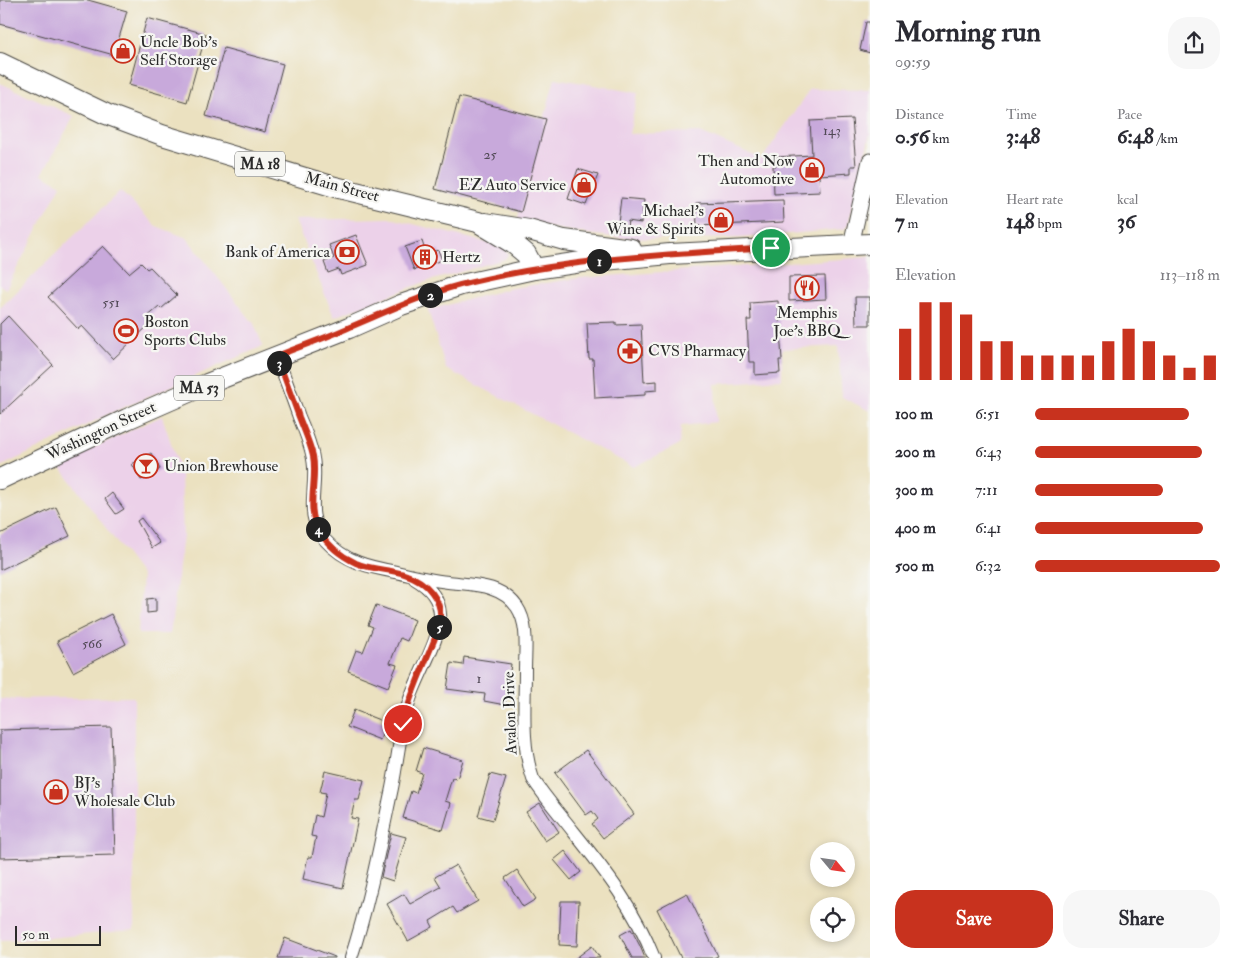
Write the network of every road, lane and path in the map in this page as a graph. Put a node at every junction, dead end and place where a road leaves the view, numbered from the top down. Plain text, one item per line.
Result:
1 (0, 64) edge
2 (870, 161) edge
3 (478, 222) junction
4 (517, 227) junction
5 (860, 244) edge
6 (670, 254) junction
7 (540, 268) junction
8 (277, 356) junction
9 (0, 479) edge
10 (408, 575) junction
11 (351, 958) edge
12 (654, 958) edge

1 - 3 main road, Main Street / MA 18
2 - 5 street
3 - 4 main road, MA 18
3 - 7 main road, Main Street / MA 18
4 - 6 main road
4 - 7 main road
5 - 6 main road, Washington Street / MA 53
6 - 7 main road, Washington Street / MA 53
7 - 8 main road, Washington Street / MA 53
8 - 9 main road, Washington Street / MA 53
8 - 10 street, Avalon Drive
10 - 11 street, Avalon Drive
10 - 12 street, Avalon Drive

